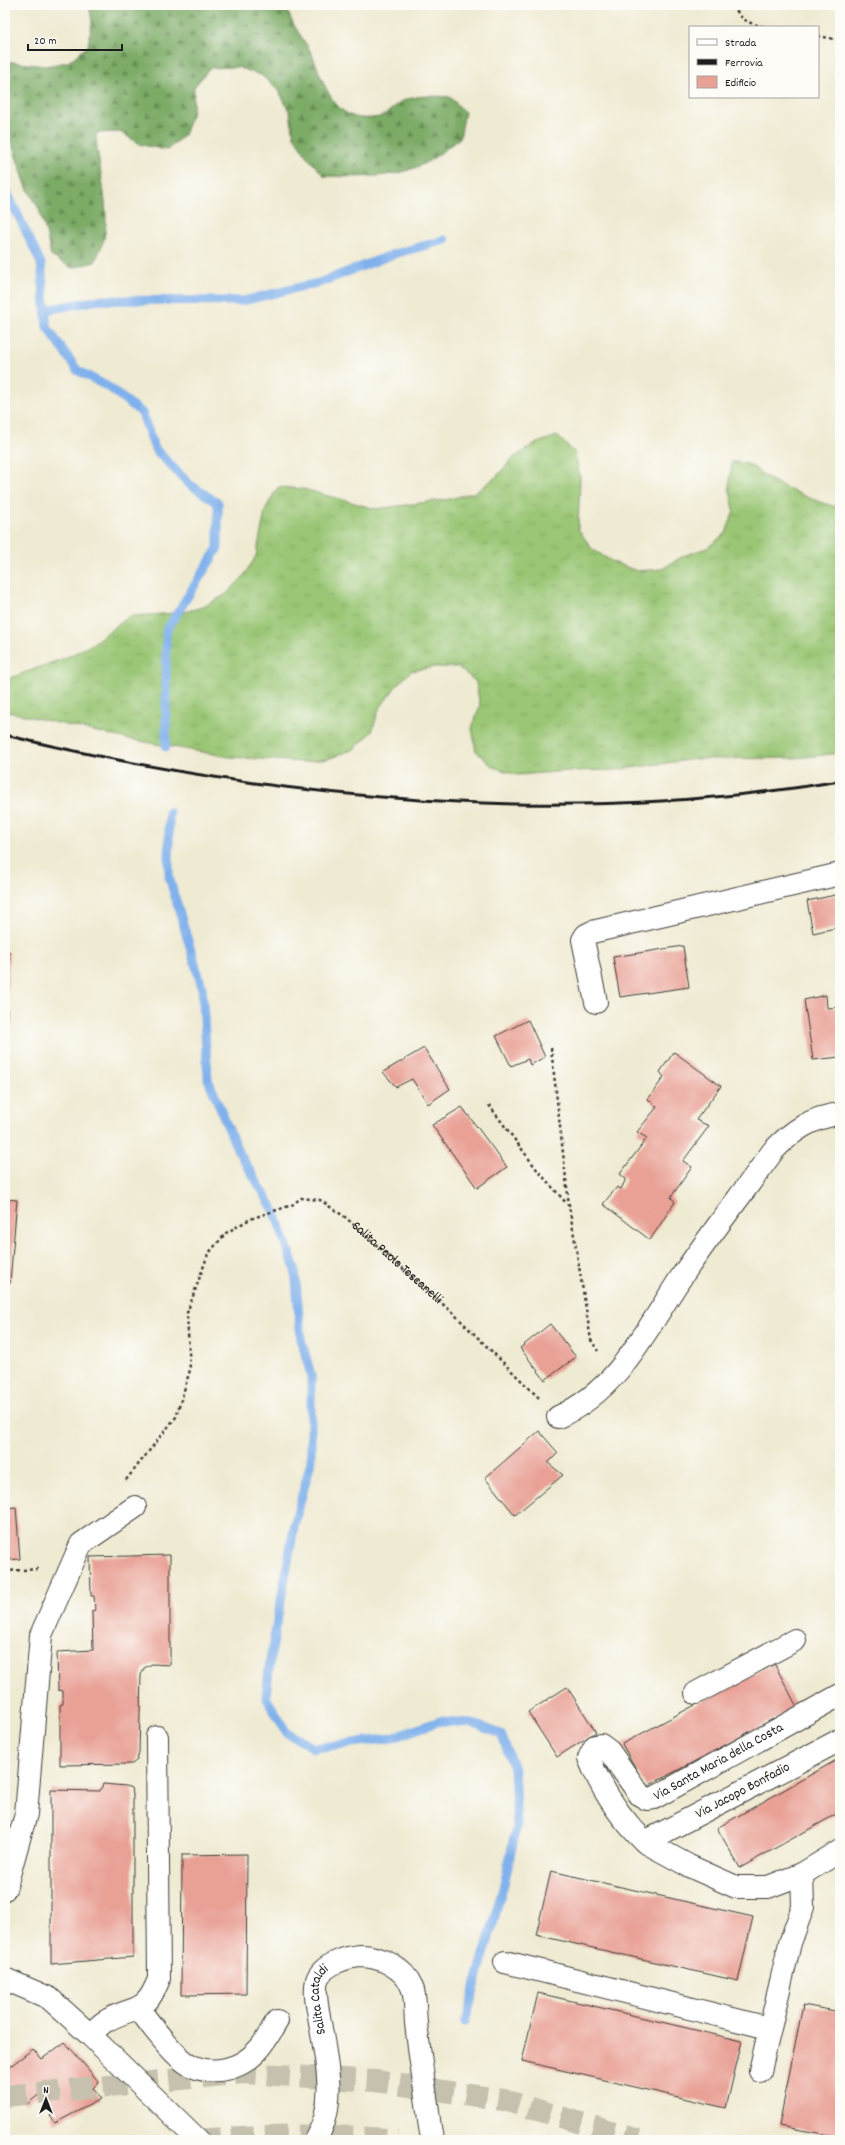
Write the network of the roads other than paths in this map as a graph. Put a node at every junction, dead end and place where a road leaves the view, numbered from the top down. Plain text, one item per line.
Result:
1 (840, 874) edge
2 (596, 1002) dead end
3 (834, 1115) edge
4 (558, 1417) road end
5 (135, 1507) dead end
6 (795, 1640) dead end
7 (696, 1693) dead end
8 (840, 1695) edge
9 (157, 1737) dead end
10 (840, 1740) edge
11 (645, 1842) junction
12 (840, 1851) edge
13 (802, 1874) junction
14 (5, 1889) edge
15 (505, 1962) dead end
16 (5, 1979) edge
17 (139, 2009) junction
18 (277, 2021) dead end
19 (769, 2028) junction
20 (90, 2035) junction
21 (760, 2071) dead end
22 (198, 2140) edge
23 (315, 2140) edge
24 (433, 2140) edge

1 - 2 street
3 - 4 street
5 - 14 street
6 - 7 street
8 - 11 street, Via Santa Maria della Costa
9 - 17 street
10 - 11 street, Via Jacopo Bonfadio
11 - 13 street
12 - 13 street
13 - 19 street
15 - 19 street
16 - 20 street
17 - 18 street
17 - 20 street
19 - 21 street
20 - 22 street
23 - 24 street, Salita Cataldi

